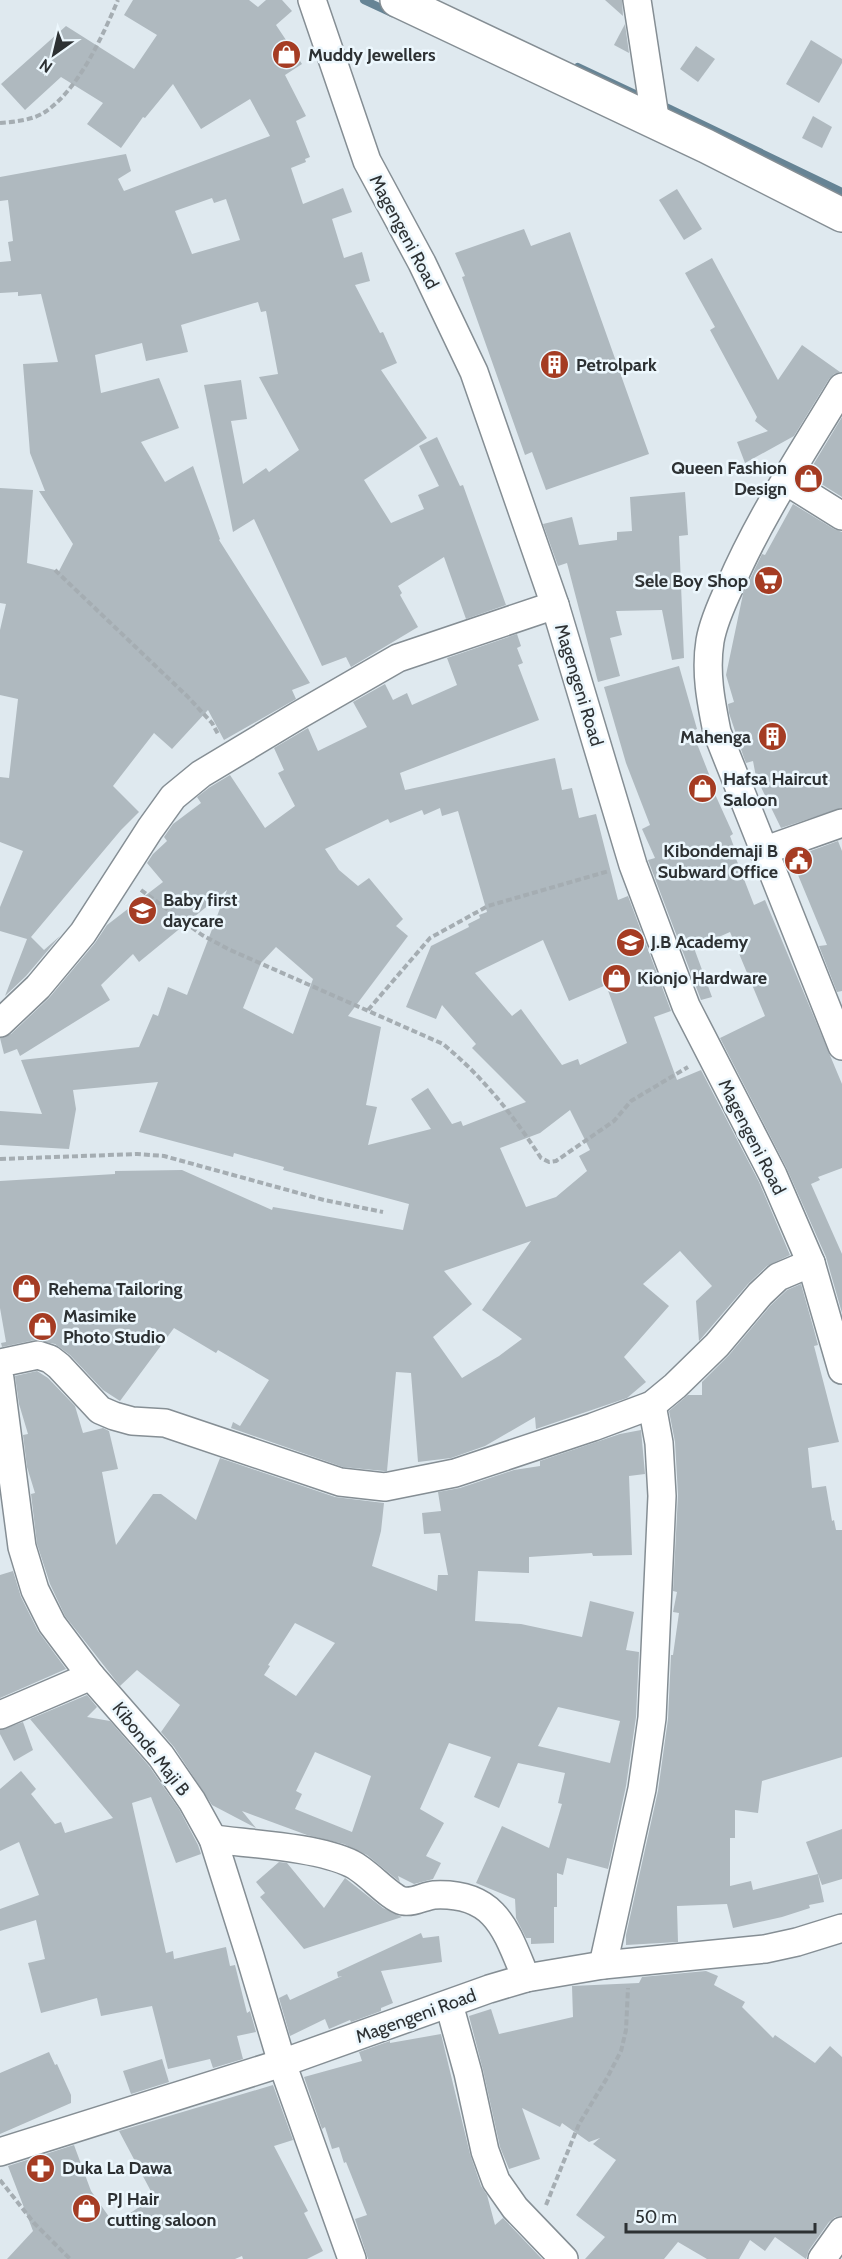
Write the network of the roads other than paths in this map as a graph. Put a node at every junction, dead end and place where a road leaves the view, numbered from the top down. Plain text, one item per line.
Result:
1 (312, 0) edge
2 (397, 0) edge
3 (637, 0) edge
4 (656, 124) junction
5 (842, 215) edge
6 (842, 387) edge
7 (786, 481) junction
8 (842, 516) edge
9 (555, 605) junction
10 (842, 823) edge
11 (763, 851) junction
12 (0, 1023) edge
13 (842, 1046) edge
14 (811, 1263) junction
15 (0, 1363) edge
16 (842, 1370) edge
17 (0, 1379) edge
18 (652, 1405) junction
19 (91, 1676) junction
20 (0, 1714) edge
21 (213, 1839) junction
22 (842, 1928) edge
23 (615, 1965) junction
24 (526, 1978) junction
25 (449, 2004) junction
26 (282, 2063) junction
27 (0, 2152) edge
28 (842, 2231) edge
29 (352, 2259) edge
30 (564, 2259) edge
31 (822, 2259) edge

1 - 9 street, Magengeni Road
2 - 4 street
3 - 4 street
4 - 5 street
6 - 7 street
7 - 8 street
7 - 11 street
9 - 12 street
9 - 14 street, Magengeni Road
10 - 11 street
11 - 13 street
14 - 16 street, Magengeni Road
14 - 18 street
15 - 18 street
17 - 19 street, Kibonde Maji B
18 - 23 street
19 - 20 street
19 - 21 street, Kibonde Maji B
21 - 24 street
21 - 26 street, Kibonde Maji B
22 - 23 street, Magengeni Road
23 - 24 street, Magengeni Road
24 - 25 street, Magengeni Road
25 - 26 street, Magengeni Road
25 - 30 street
26 - 27 street, Magengeni Road
26 - 29 street, Kibonde Maji B
28 - 31 street

